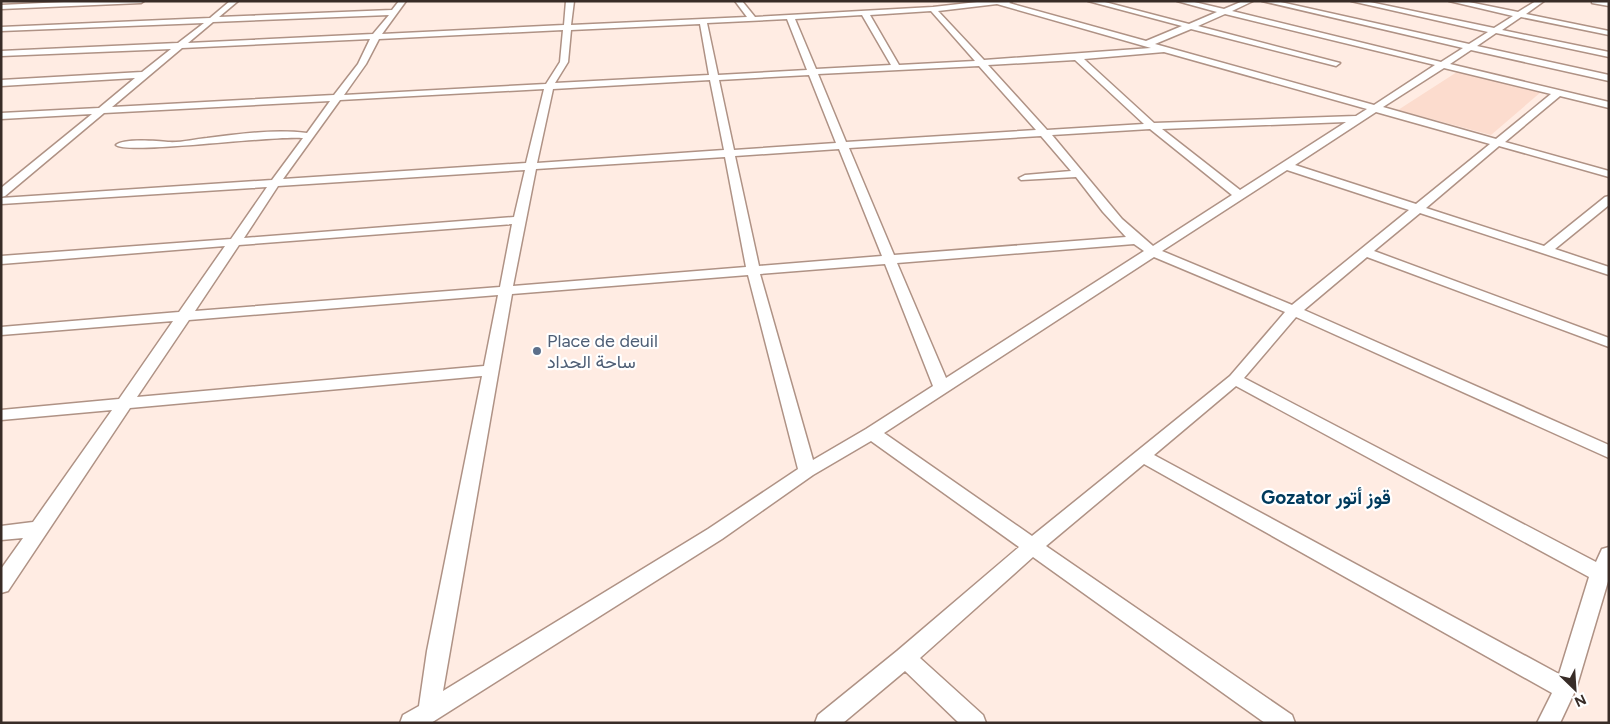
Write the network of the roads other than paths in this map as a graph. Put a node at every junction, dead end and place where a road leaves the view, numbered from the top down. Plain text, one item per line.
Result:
1 (141, 1) edge
2 (235, 1) edge
3 (570, 1) edge
4 (738, 1) edge
5 (1091, 1) edge
6 (1180, 1) edge
7 (1250, 1) edge
8 (1265, 1) edge
9 (1354, 1) edge
10 (1452, 1) edge
11 (1541, 1) edge
12 (1595, 1) edge
13 (1001, 2) edge
14 (59, 3) edge
15 (1609, 4) edge
16 (399, 6) edge
17 (1, 7) edge
18 (933, 9) junction
19 (865, 12) junction
20 (1224, 12) junction
21 (41, 14) dead end
22 (1518, 14) junction
23 (790, 17) junction
24 (33, 19) dead end
25 (753, 19) junction
26 (212, 20) junction
27 (703, 21) junction
28 (1189, 26) junction
29 (567, 28) junction
30 (1, 29) edge
31 (18, 29) junction
32 (1496, 31) junction
33 (1609, 32) edge
34 (376, 36) junction
35 (1, 39) edge
36 (1146, 44) junction
37 (178, 46) junction
38 (1470, 47) junction
39 (1165, 49) junction
40 (1, 54) edge
41 (1609, 55) edge
42 (1077, 57) junction
43 (982, 63) junction
44 (1336, 63) dead end
45 (1444, 64) junction
46 (896, 67) junction
47 (813, 72) junction
48 (144, 76) junction
49 (715, 77) junction
50 (1609, 78) edge
51 (1, 83) edge
52 (549, 86) junction
53 (1559, 92) junction
54 (338, 98) junction
55 (1609, 105) edge
56 (1376, 108) junction
57 (106, 109) junction
58 (1, 116) edge
59 (1360, 119) junction
60 (1152, 126) junction
61 (1044, 133) junction
62 (311, 136) junction
63 (1498, 142) junction
64 (121, 145) dead end
65 (843, 146) junction
66 (730, 153) junction
67 (531, 166) junction
68 (1287, 166) junction
69 (1079, 174) junction
70 (1609, 174) edge
71 (1025, 178) dead end
72 (275, 183) junction
73 (1, 194) edge
74 (1240, 196) junction
75 (1609, 199) edge
76 (1, 201) edge
77 (1418, 208) junction
78 (519, 220) junction
79 (1134, 240) junction
80 (235, 242) junction
81 (1546, 250) junction
82 (1153, 252) junction
83 (1366, 252) junction
84 (889, 259) junction
85 (1, 260) edge
86 (753, 271) junction
87 (1609, 271) edge
88 (506, 290) junction
89 (1294, 312) junction
90 (184, 316) junction
91 (1, 331) edge
92 (1609, 343) edge
93 (492, 370) junction
94 (1235, 379) junction
95 (942, 388) junction
96 (123, 405) junction
97 (1, 415) edge
98 (872, 434) junction
99 (1609, 452) edge
100 (1143, 456) junction
101 (807, 471) junction
102 (39, 529) junction
103 (1, 533) edge
104 (1033, 546) junction
105 (1609, 554) edge
106 (1600, 574) junction
107 (1, 585) edge
108 (905, 658) junction
109 (1565, 689) junction
110 (429, 711) junction
111 (411, 723) edge
112 (826, 723) edge
113 (975, 723) edge
114 (1284, 723) edge
115 (1548, 723) edge

1 - 14 street
2 - 26 street
3 - 29 street
4 - 25 street
5 - 28 street
6 - 20 street
7 - 20 street
8 - 38 street
9 - 32 street
10 - 22 street
11 - 22 street
12 - 15 street
13 - 18 street
13 - 36 street
14 - 17 street
14 - 21 street
16 - 26 street
16 - 34 street
18 - 19 street
18 - 43 street
19 - 23 street
19 - 46 street
20 - 28 street
20 - 45 street
22 - 32 street
22 - 33 street
23 - 25 street
23 - 47 street
24 - 31 street
25 - 27 street
26 - 31 street
26 - 37 street
27 - 29 street
27 - 49 street
28 - 36 street
28 - 44 street
29 - 34 street
29 - 52 street
30 - 31 street
31 - 35 street
32 - 38 street
32 - 41 street
34 - 37 street
34 - 54 street
36 - 39 street
37 - 40 street
37 - 48 street
38 - 45 street
38 - 50 street
39 - 42 street
39 - 56 street
42 - 43 street
42 - 60 street
43 - 46 street
43 - 61 street
45 - 53 street
45 - 56 street
46 - 47 street
47 - 49 street
47 - 65 street
48 - 51 street
48 - 57 street
49 - 52 street
49 - 66 street
52 - 54 street
52 - 67 street
53 - 55 street
53 - 63 street
54 - 57 street
54 - 62 street
56 - 59 street
56 - 63 street
57 - 58 street
57 - 73 street
59 - 60 street
59 - 68 street
60 - 61 street
60 - 74 street
61 - 65 street
61 - 69 street
62 - 64 street
62 - 72 street
63 - 70 street
63 - 77 street
65 - 66 street
65 - 84 street
66 - 67 street
66 - 86 street
67 - 72 street
67 - 78 street
68 - 74 street
68 - 77 street
69 - 71 street
69 - 79 street
72 - 76 street
72 - 80 street
74 - 82 street
75 - 81 street
77 - 81 street
77 - 83 street
78 - 80 street
78 - 88 street
79 - 82 street
79 - 84 street
80 - 85 street
80 - 90 street
81 - 87 street
82 - 89 street
82 - 95 street
83 - 89 street
83 - 92 street
84 - 86 street
84 - 95 street
86 - 88 street
86 - 101 street
88 - 90 street
88 - 93 street
89 - 94 street
89 - 99 street
90 - 91 street
90 - 96 street
93 - 96 street
93 - 110 street
94 - 100 street
94 - 106 street
95 - 98 street
96 - 97 street
96 - 102 street
98 - 101 street
98 - 104 street
100 - 104 street
100 - 109 street
101 - 110 street
102 - 103 street
102 - 107 street
104 - 108 street
104 - 114 street
105 - 106 street
106 - 109 street
108 - 112 street
108 - 113 street
109 - 115 street
110 - 111 street

